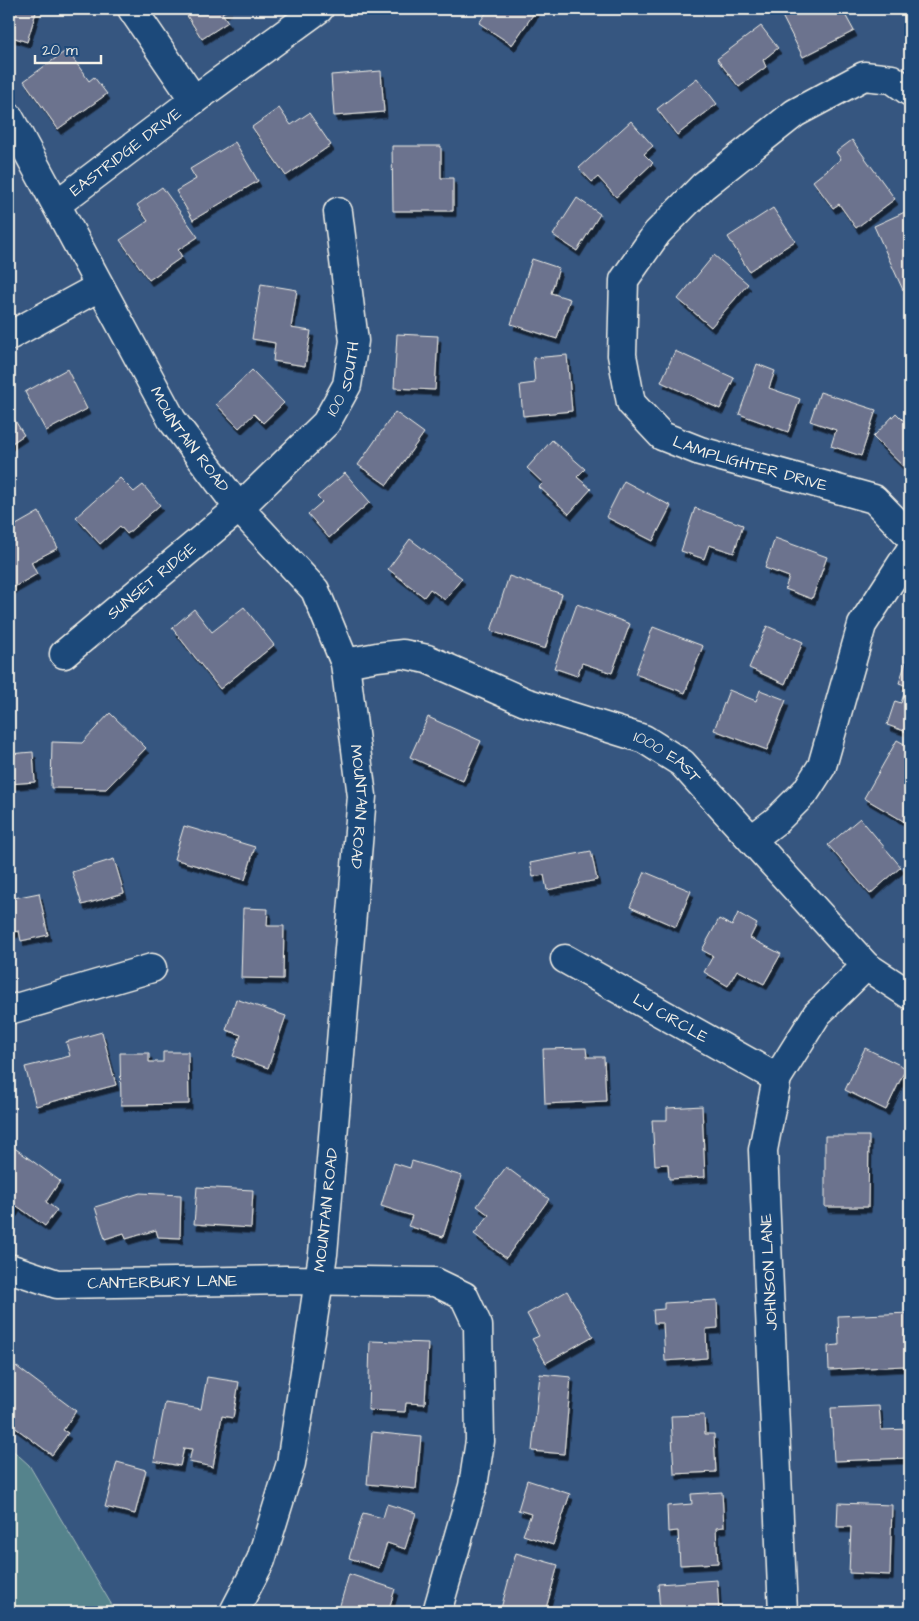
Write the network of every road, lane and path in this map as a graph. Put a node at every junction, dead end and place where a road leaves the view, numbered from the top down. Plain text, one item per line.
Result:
1 (132, 9) edge
2 (320, 9) edge
3 (910, 92) edge
4 (194, 100) junction
5 (9, 117) edge
6 (56, 204) junction
7 (338, 212) dead end
8 (99, 287) junction
9 (9, 336) edge
10 (239, 508) junction
11 (910, 536) edge
12 (910, 551) edge
13 (64, 654) dead end
14 (345, 663) junction
15 (752, 839) junction
16 (565, 959) dead end
17 (866, 966) junction
18 (152, 968) dead end
19 (910, 995) edge
20 (9, 1010) edge
21 (776, 1078) junction
22 (9, 1268) edge
23 (319, 1280) junction
24 (234, 1612) edge
25 (437, 1612) edge
26 (783, 1612) edge

1 - 4 street, EASTRIDGE DRIVE
2 - 4 street, EASTRIDGE DRIVE
3 - 11 street, LAMPLIGHTER DRIVE
4 - 6 street, EASTRIDGE DRIVE
5 - 6 street, MOUNTAIN ROAD
6 - 8 street, MOUNTAIN ROAD
7 - 10 street, 100 SOUTH
8 - 9 street
8 - 10 street, MOUNTAIN ROAD
10 - 13 street, SUNSET RIDGE
10 - 14 street, MOUNTAIN ROAD
12 - 15 street
14 - 15 street, 1000 EAST
14 - 23 street, MOUNTAIN ROAD
15 - 17 street, 1000 EAST
16 - 21 street, LJ CIRCLE
17 - 19 street, 1000 EAST
17 - 21 street, JOHNSON LANE
18 - 20 street
21 - 26 street, JOHNSON LANE
22 - 23 street, CANTERBURY LANE
23 - 24 street, MOUNTAIN ROAD
23 - 25 street, CANTERBURY LANE

